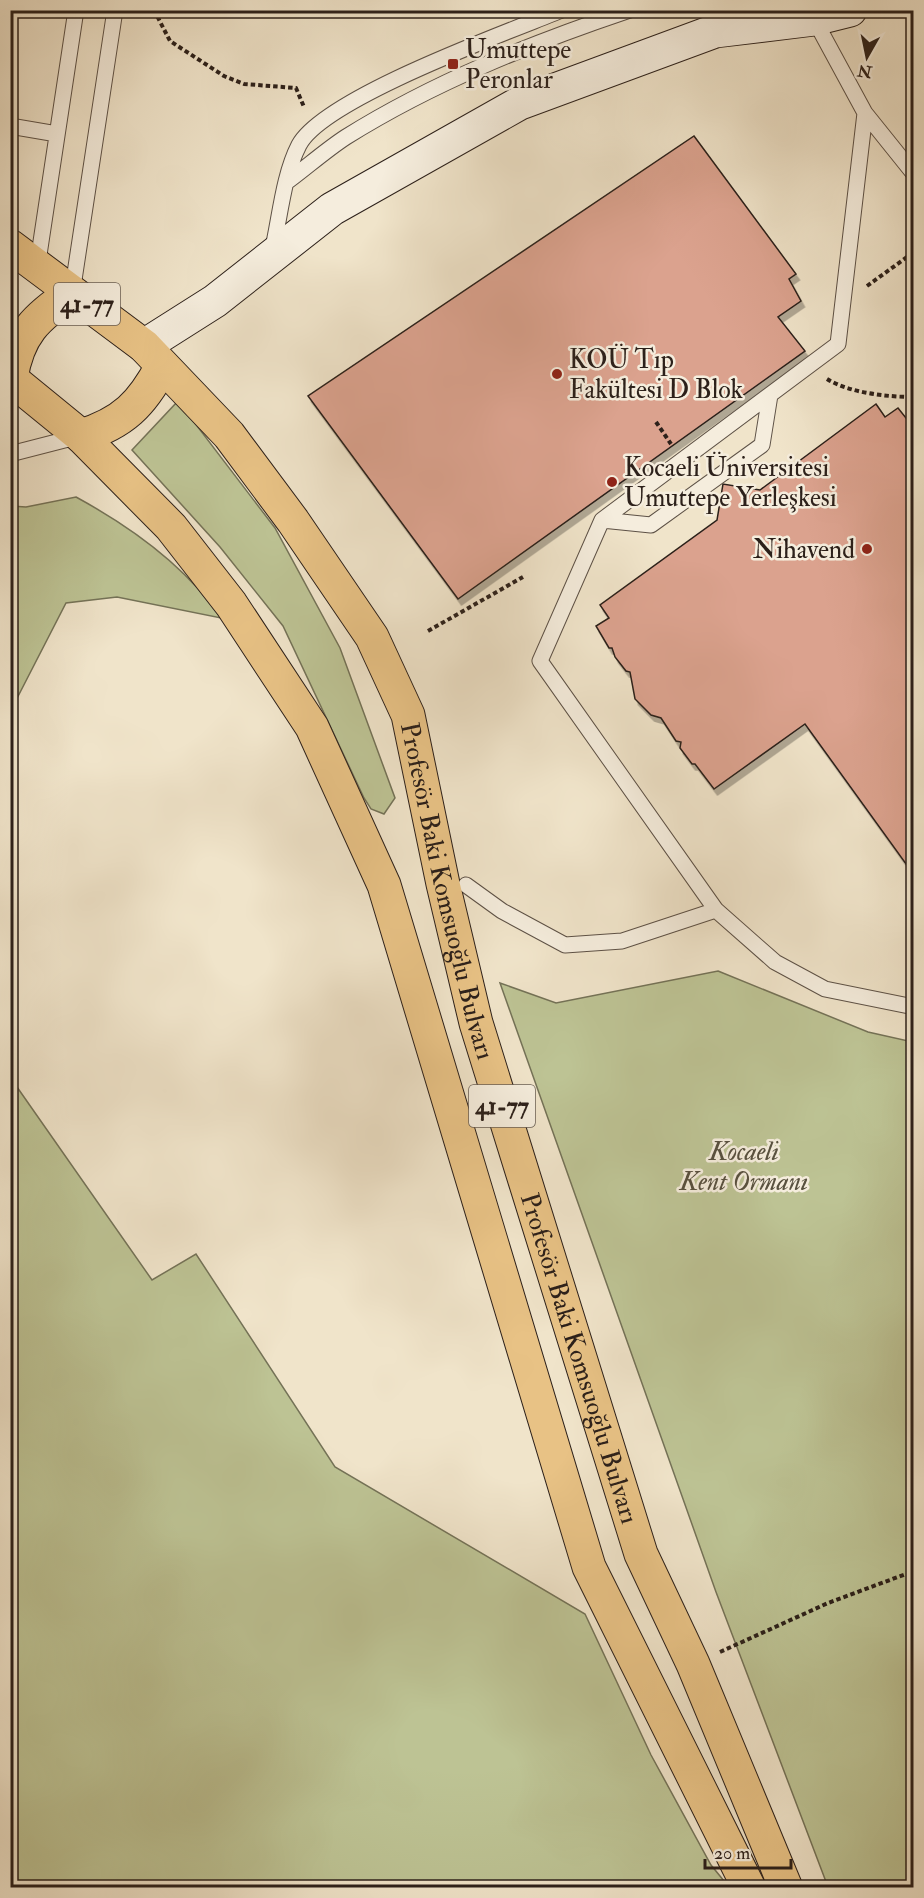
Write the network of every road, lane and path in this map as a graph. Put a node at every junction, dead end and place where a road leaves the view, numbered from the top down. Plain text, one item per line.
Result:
1 (76, 10) edge
2 (115, 10) edge
3 (154, 10) edge
4 (562, 10) edge
5 (630, 10) edge
6 (729, 10) edge
7 (850, 10) edge
8 (816, 15) edge
9 (762, 25) junction
10 (866, 113) junction
11 (10, 126) edge
12 (314, 130) junction
13 (57, 134) junction
14 (914, 174) edge
15 (288, 181) junction
16 (10, 246) edge
17 (914, 252) edge
18 (271, 258) junction
19 (37, 268) junction
20 (72, 293) junction
21 (844, 302) junction
22 (153, 356) junction
23 (807, 367) junction
24 (11, 378) edge
25 (770, 395) junction
26 (914, 397) edge
27 (81, 436) junction
28 (10, 454) edge
29 (602, 520) junction
30 (523, 577) dead end
31 (428, 631) dead end
32 (466, 885) dead end
33 (716, 910) junction
34 (914, 1007) edge
35 (914, 1571) edge
36 (693, 1664) junction
37 (749, 1887) edge
38 (786, 1887) edge

1 - 13 lane
2 - 20 lane
3 - 12 path
4 - 12 lane
5 - 15 lane
6 - 9 lane
7 - 8 main road
8 - 9 main road
8 - 10 lane
9 - 18 main road
10 - 14 lane
10 - 21 lane
11 - 13 lane
12 - 15 lane
13 - 19 lane
15 - 18 lane
16 - 19 highway, Profesör Baki Komsuoğlu Bulvarı / 41-77
17 - 21 path
18 - 22 main road
19 - 20 highway, Profesör Baki Komsuoğlu Bulvarı / 41-77
20 - 22 highway, Profesör Baki Komsuoğlu Bulvarı / 41-77
20 - 24 highway
21 - 23 lane
22 - 27 highway
22 - 36 highway, Profesör Baki Komsuoğlu Bulvarı / 41-77
23 - 25 lane
23 - 26 path
24 - 27 highway, Profesör Baki Komsuoğlu Bulvarı / 41-77
25 - 29 lane
25 - 29 lane
27 - 28 lane
27 - 37 highway, Profesör Baki Komsuoğlu Bulvarı / 41-77
29 - 33 lane
30 - 31 path
32 - 33 lane
33 - 34 lane
35 - 36 path
36 - 38 highway, Profesör Baki Komsuoğlu Bulvarı / 41-77

